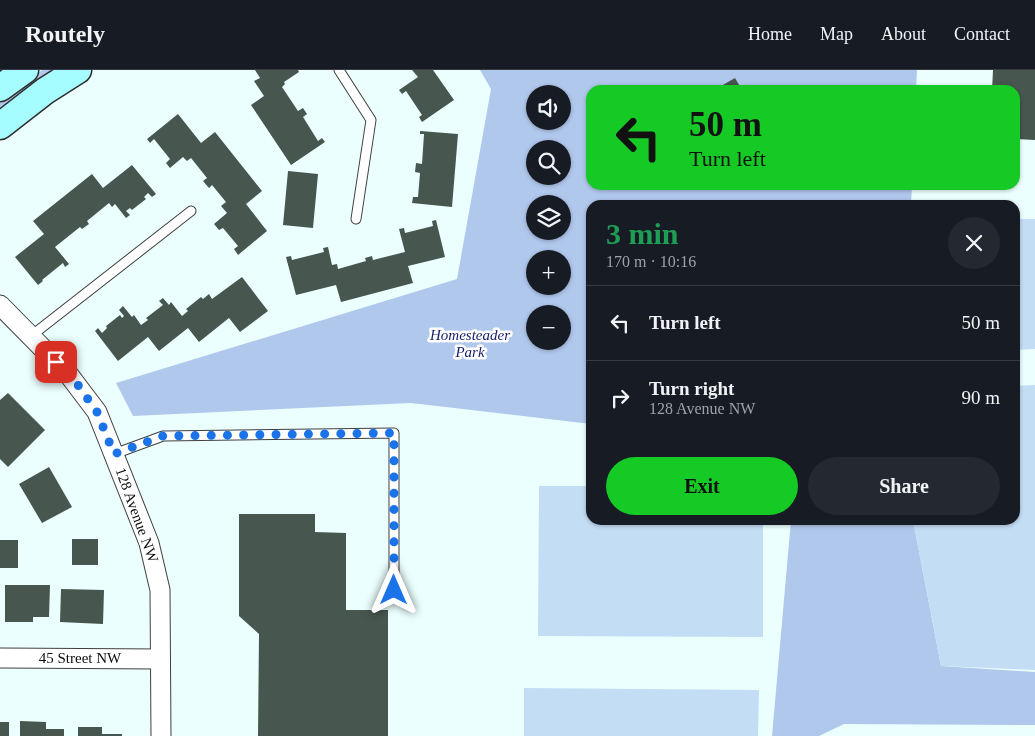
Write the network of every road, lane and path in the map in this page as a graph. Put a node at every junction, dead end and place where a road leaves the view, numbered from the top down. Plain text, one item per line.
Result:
1 (25, 70) edge
2 (78, 70) edge
3 (339, 70) edge
4 (0, 88) edge
5 (0, 126) edge
6 (191, 211) dead end
7 (356, 219) dead end
8 (0, 305) edge
9 (31, 336) junction
10 (114, 454) junction
11 (394, 590) dead end
12 (0, 658) edge
13 (160, 659) junction
14 (161, 736) edge

1 - 4 street
2 - 5 street
3 - 7 lane
6 - 9 lane
8 - 9 street, 128 Avenue NW
9 - 10 street, 128 Avenue NW
10 - 11 lane
10 - 13 street, 128 Avenue NW
12 - 13 street, 45 Street NW
13 - 14 street, 128 Avenue NW

